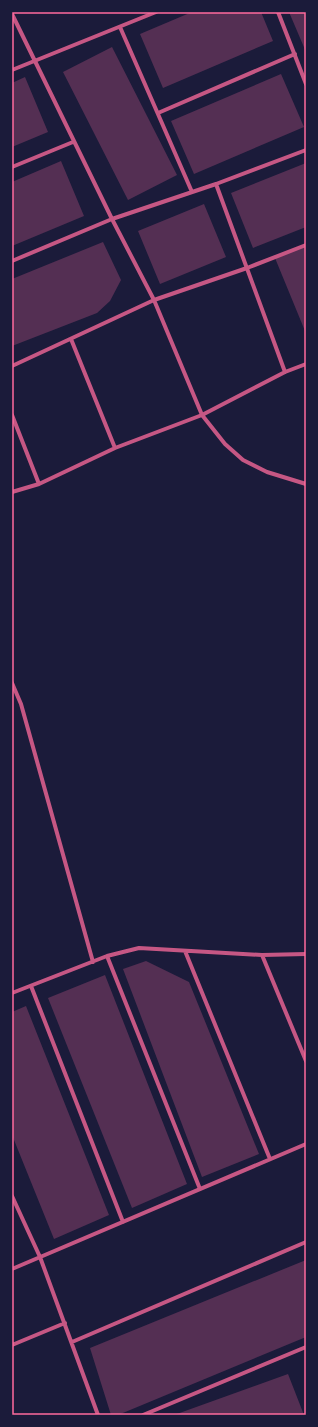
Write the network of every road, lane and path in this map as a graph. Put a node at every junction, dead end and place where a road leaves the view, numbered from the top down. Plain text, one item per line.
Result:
1 (156, 12) edge
2 (278, 12) edge
3 (12, 14) edge
4 (120, 28) junction
5 (295, 54) junction
6 (34, 61) junction
7 (12, 70) edge
8 (306, 84) edge
9 (158, 113) junction
10 (73, 142) junction
11 (306, 150) edge
12 (12, 167) edge
13 (216, 184) junction
14 (192, 192) junction
15 (112, 219) junction
16 (306, 245) edge
17 (12, 261) edge
18 (247, 268) junction
19 (154, 300) junction
20 (71, 339) junction
21 (306, 364) edge
22 (12, 366) edge
23 (285, 372) junction
24 (12, 415) edge
25 (202, 415) junction
26 (115, 448) junction
27 (39, 484) junction
28 (306, 484) edge
29 (12, 492) edge
30 (12, 683) edge
31 (185, 951) junction
32 (306, 954) edge
33 (262, 955) junction
34 (107, 956) junction
35 (93, 962) junction
36 (31, 986) junction
37 (12, 993) edge
38 (306, 1061) edge
39 (306, 1144) edge
40 (270, 1159) junction
41 (200, 1189) junction
42 (12, 1198) edge
43 (123, 1222) junction
44 (306, 1242) edge
45 (40, 1257) junction
46 (12, 1269) edge
47 (65, 1323) junction
48 (72, 1342) junction
49 (12, 1345) edge
50 (306, 1347) edge
51 (98, 1415) edge
52 (143, 1415) edge

1 - 4 street
2 - 5 street
3 - 6 street
4 - 6 street
4 - 9 street
5 - 8 street
5 - 9 street
6 - 7 street
6 - 10 street
9 - 14 street
10 - 12 street
10 - 15 street
11 - 13 street
13 - 14 street
13 - 18 street
14 - 15 street
15 - 17 street
15 - 19 street
16 - 18 street
18 - 19 street
18 - 23 street
19 - 20 street
19 - 25 street
20 - 22 street
20 - 26 street
21 - 23 street
23 - 25 street
24 - 27 street
25 - 26 street
25 - 28 street
26 - 27 street
27 - 29 street
30 - 35 street
31 - 33 street
31 - 34 street
31 - 40 street
32 - 33 street
33 - 38 street
34 - 35 street
34 - 41 street
35 - 36 street
36 - 37 street
36 - 43 street
39 - 40 street
40 - 41 street
41 - 43 street
42 - 45 street
43 - 45 street
44 - 48 street
45 - 46 street
45 - 47 street
47 - 48 street
47 - 49 street
48 - 51 street
50 - 52 street

